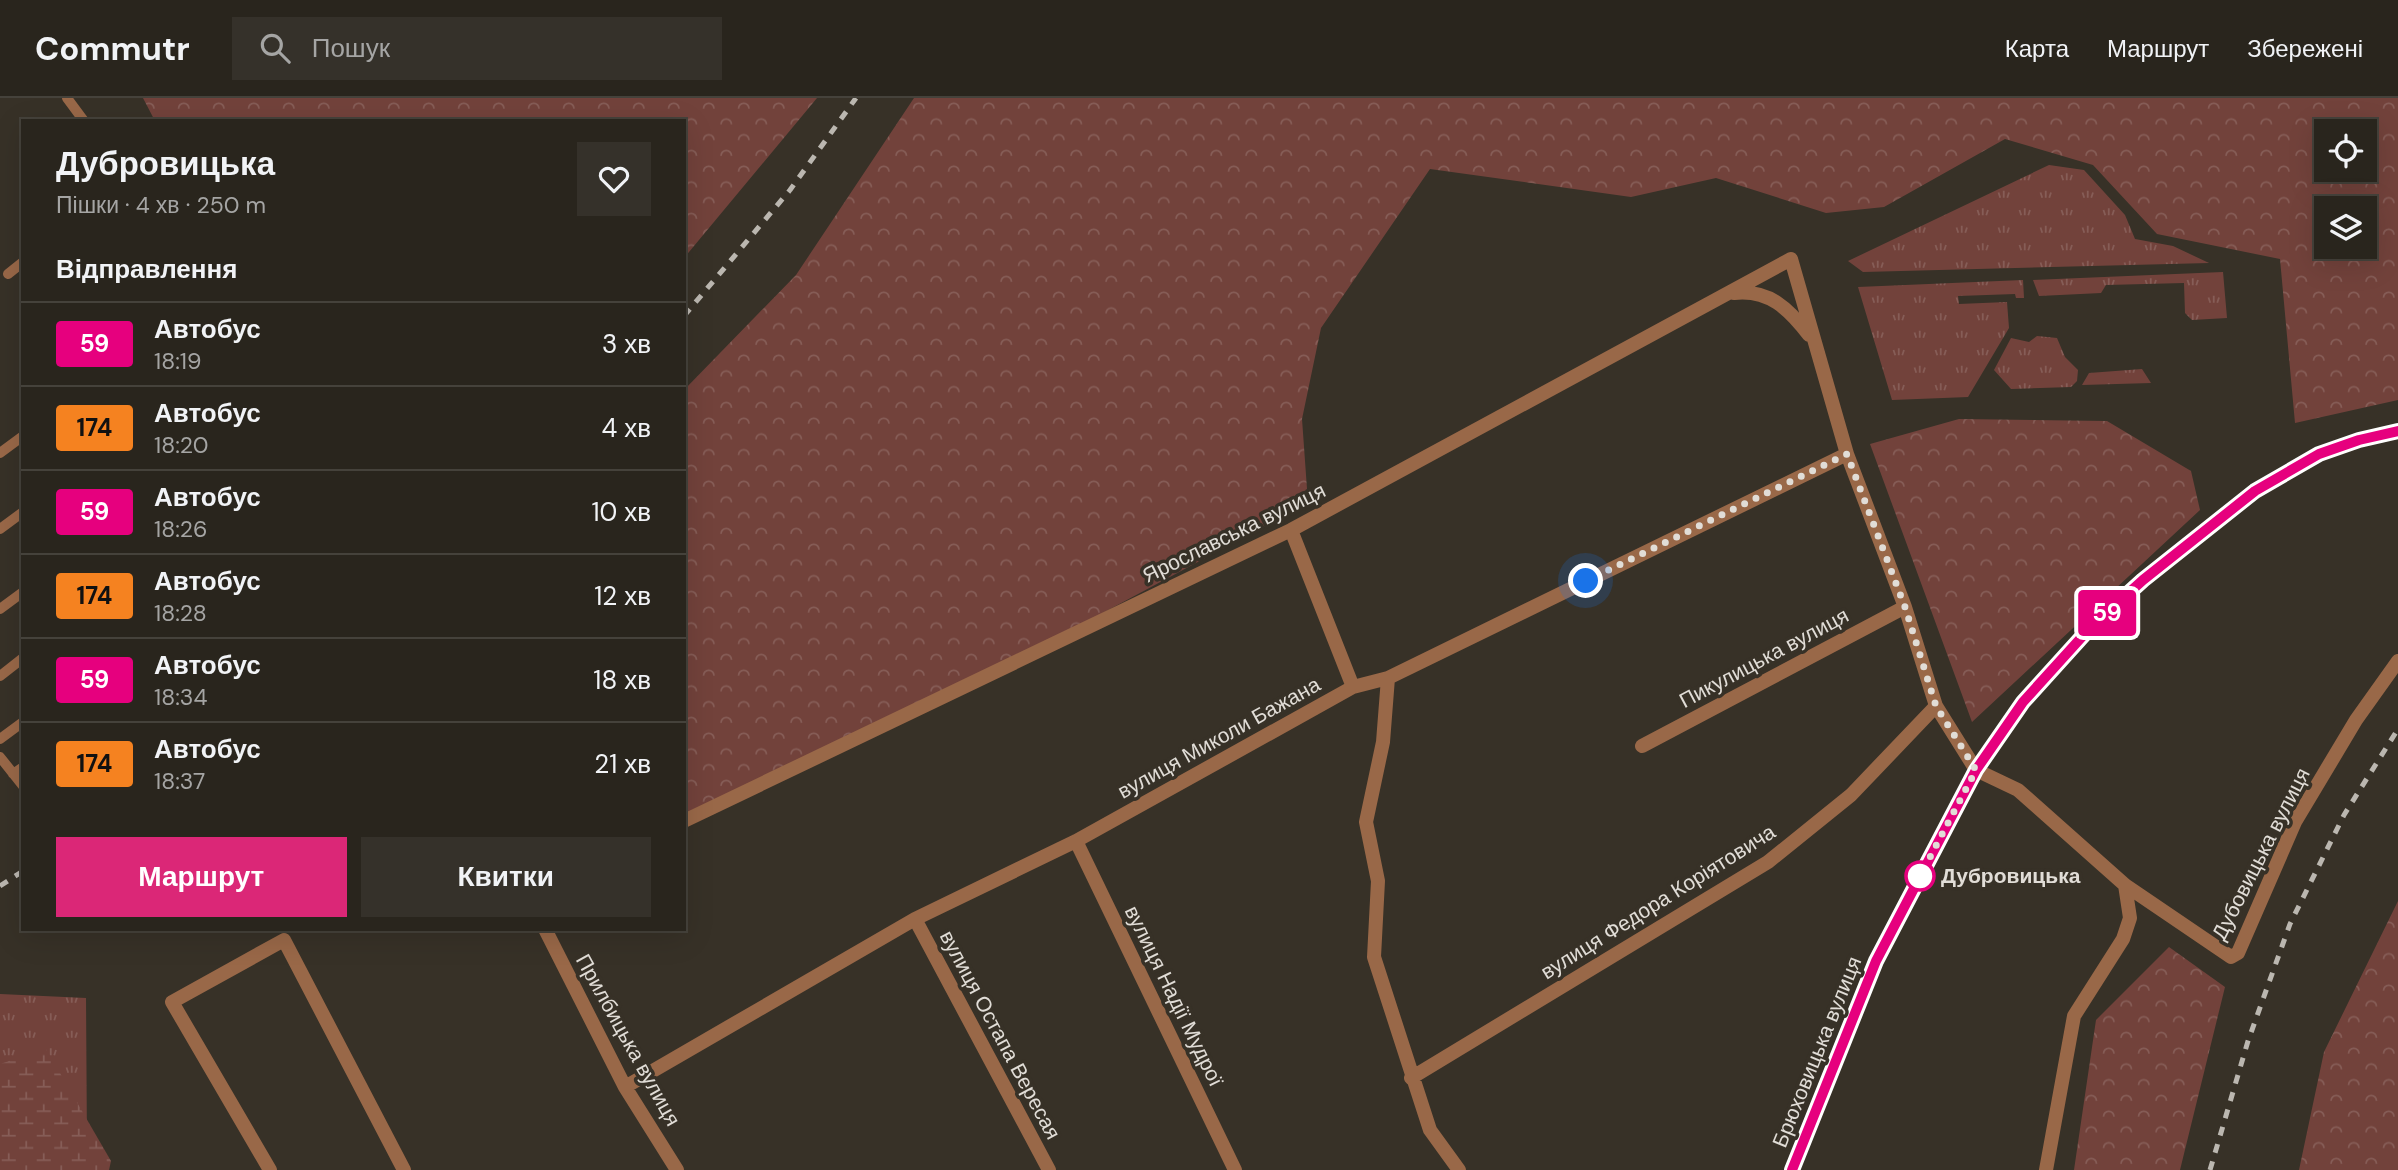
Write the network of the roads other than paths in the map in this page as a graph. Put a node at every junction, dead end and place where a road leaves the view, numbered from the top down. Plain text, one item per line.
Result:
1 (67, 98) edge
2 (83, 119) edge
3 (21, 264) edge
4 (8, 274) dead end
5 (1726, 294) junction
6 (1814, 341) junction
7 (2398, 431) edge
8 (21, 437) edge
9 (0, 453) edge
10 (1847, 454) junction
11 (21, 513) edge
12 (0, 529) edge
13 (1291, 530) junction
14 (21, 593) edge
15 (1905, 607) junction
16 (0, 609) edge
17 (21, 660) edge
18 (2398, 661) edge
19 (0, 676) edge
20 (1388, 678) junction
21 (1353, 687) junction
22 (1936, 706) junction
23 (21, 723) edge
24 (0, 739) edge
25 (1642, 746) dead end
26 (0, 758) edge
27 (21, 768) edge
28 (1976, 770) junction
29 (13, 774) junction
30 (21, 784) edge
31 (686, 820) edge
32 (1076, 841) junction
33 (2125, 885) junction
34 (915, 919) junction
35 (546, 931) edge
36 (1411, 1078) junction
37 (625, 1087) junction
38 (270, 1170) edge
39 (404, 1170) edge
40 (677, 1170) edge
41 (1049, 1170) edge
42 (1235, 1170) edge
43 (1460, 1170) edge
44 (1791, 1170) edge
45 (2046, 1170) edge

1 - 2 lane
3 - 4 lane
5 - 6 street
5 - 6 street, Ярославська вулиця
5 - 13 street, Ярославська вулиця
6 - 10 street
7 - 28 main road, Брюховицька вулиця
8 - 9 lane
10 - 15 street
10 - 20 street, вулиця Миколи Бажана
11 - 12 lane
13 - 21 street
13 - 31 street, Ярославська вулиця
14 - 16 lane
15 - 22 street
15 - 25 street, Пикулицька вулиця
17 - 19 lane
18 - 33 street, Дубовицька вулиця
20 - 21 street, вулиця Миколи Бажана
20 - 36 street
21 - 32 street, вулиця Миколи Бажана
22 - 28 street
22 - 36 street, вулиця Федора Коріятовича
23 - 24 lane
26 - 29 lane
27 - 29 lane
28 - 33 street, Дубовицька вулиця
28 - 44 main road, Брюховицька вулиця
29 - 30 lane
32 - 34 street, вулиця Миколи Бажана
32 - 42 street, вулиця Надії Мудрої
33 - 45 street
34 - 37 street, вулиця Миколи Бажана
34 - 41 street, вулиця Остапа Вересая
35 - 37 street, Прилбицька вулиця
36 - 43 street
37 - 40 street, Прилбицька вулиця
38 - 39 street

